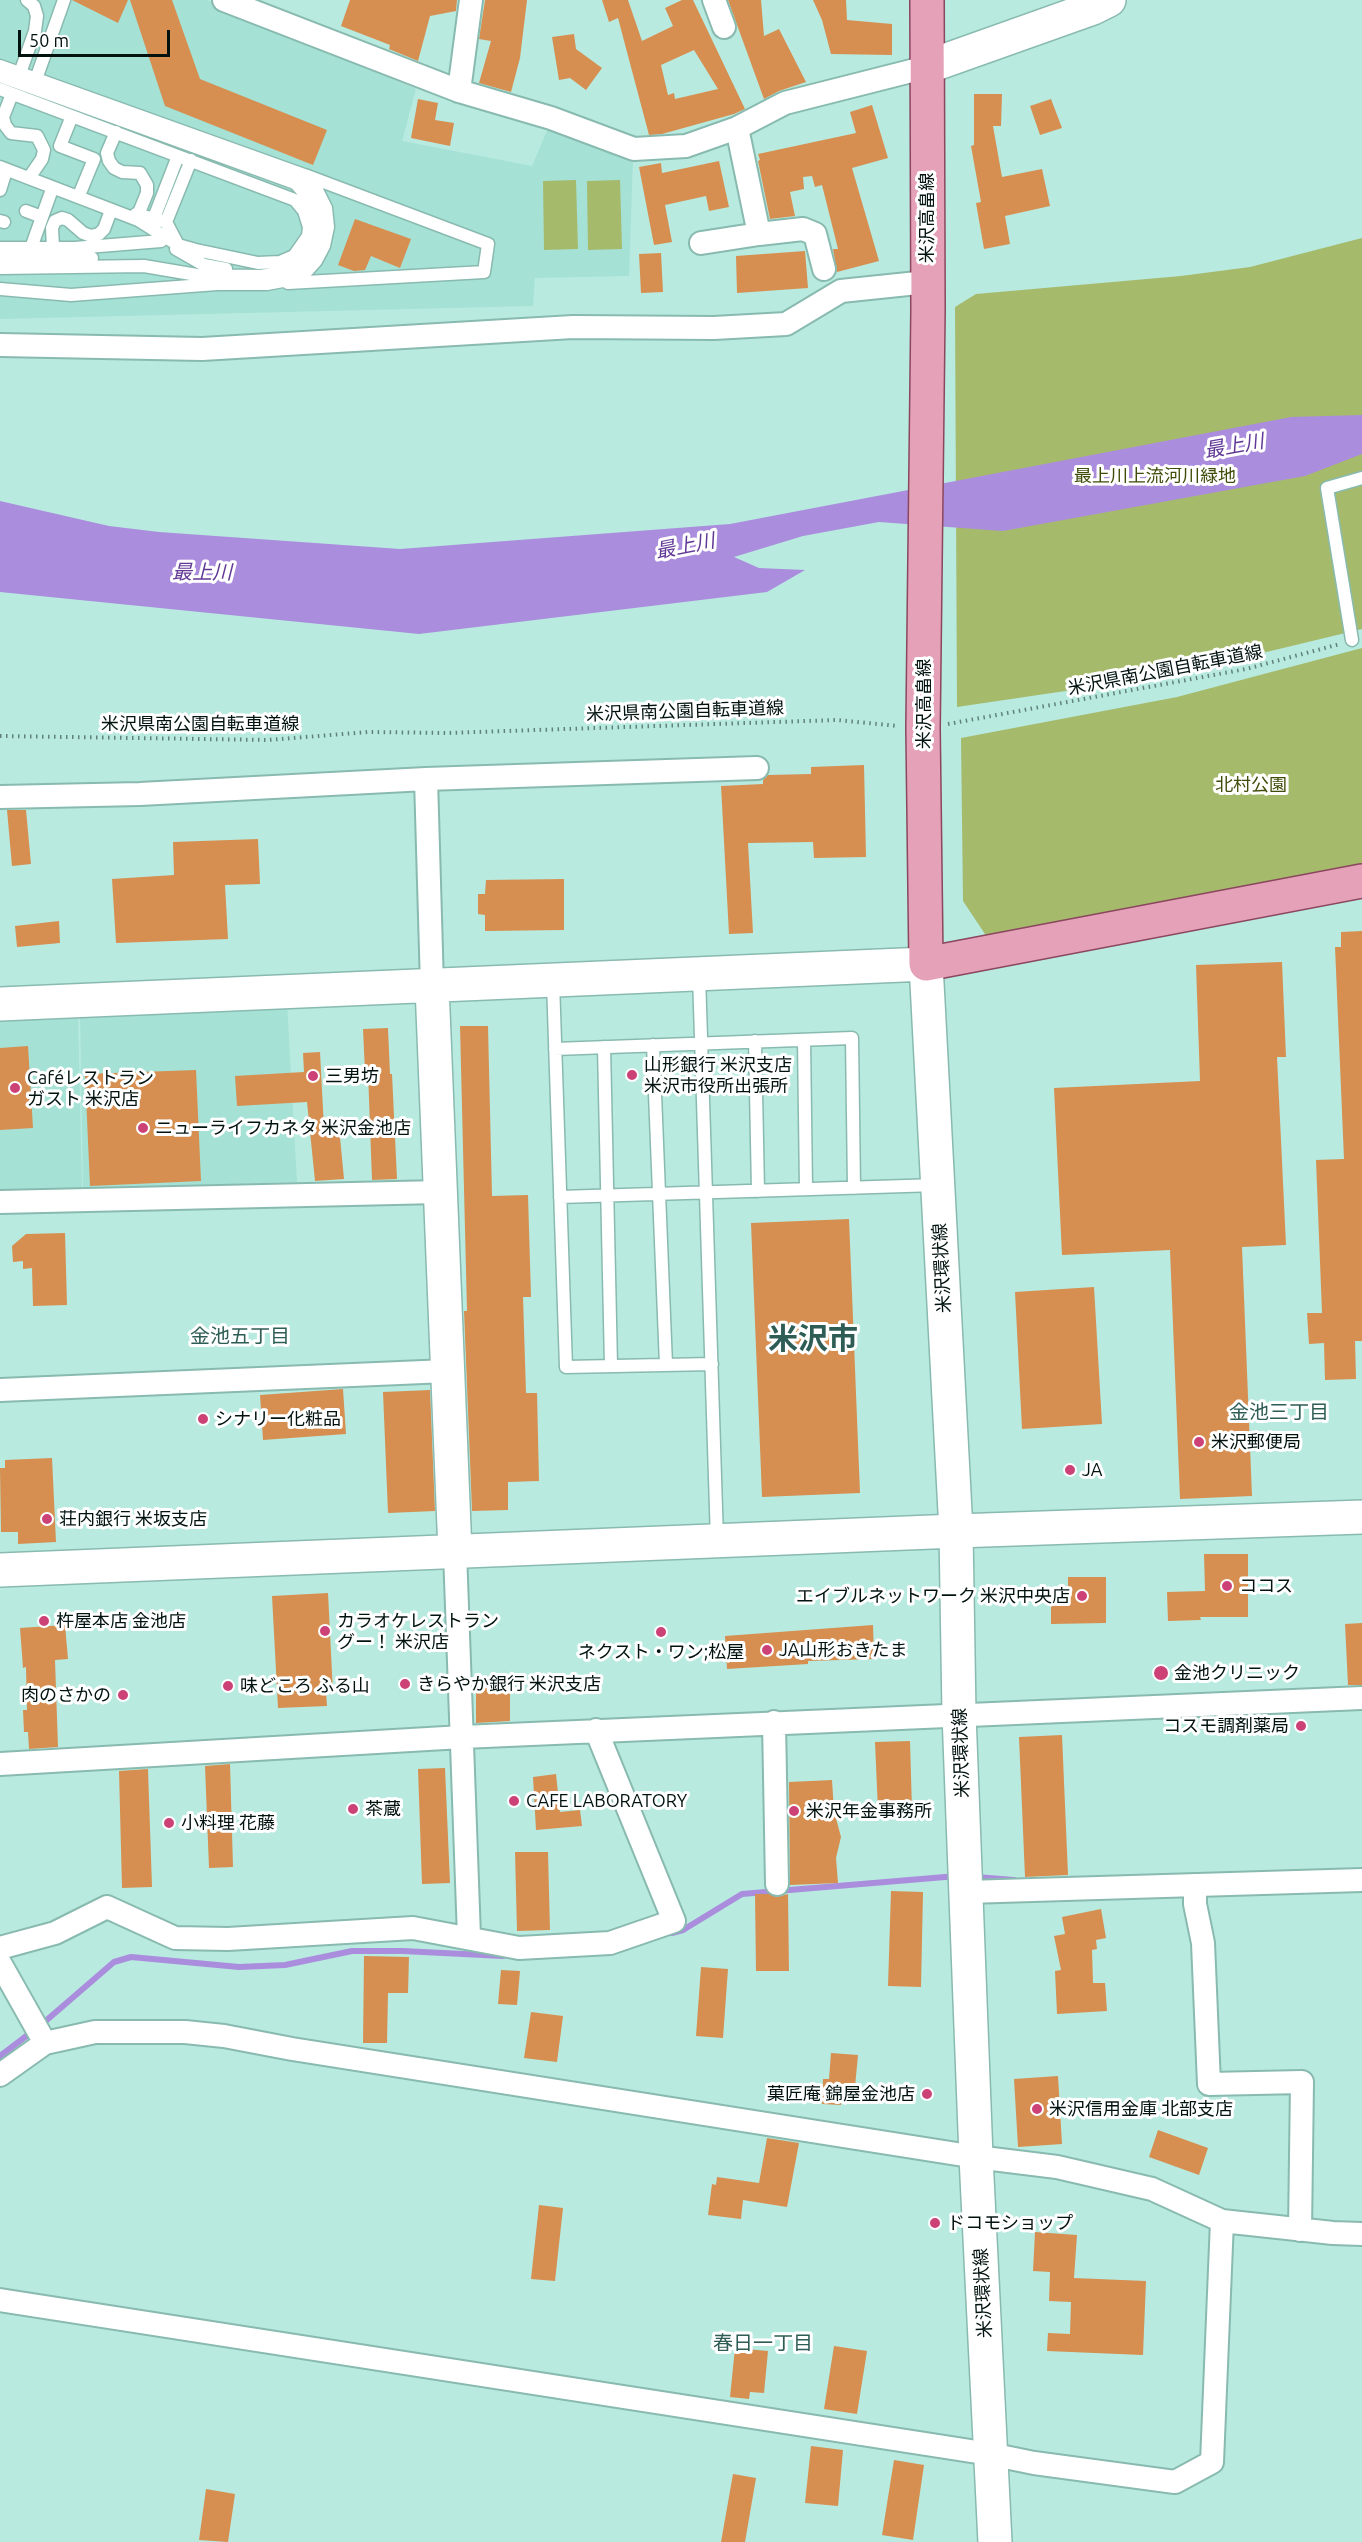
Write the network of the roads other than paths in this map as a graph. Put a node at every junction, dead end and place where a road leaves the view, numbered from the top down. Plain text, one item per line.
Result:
1 (27, 0) edge
2 (64, 0) edge
3 (224, 0) edge
4 (471, 0) edge
5 (714, 0) edge
6 (927, 0) edge
7 (1109, 0) edge
8 (724, 27) dead end
9 (0, 66) edge
10 (927, 67) junction
11 (20, 73) junction
12 (0, 76) edge
13 (36, 79) junction
14 (0, 89) edge
15 (459, 91) junction
16 (12, 94) junction
17 (72, 116) junction
18 (737, 128) junction
19 (116, 132) junction
20 (184, 158) junction
21 (1, 169) edge
22 (31, 175) junction
23 (303, 175) junction
24 (0, 190) edge
25 (51, 192) junction
26 (80, 193) junction
27 (26, 212) dead end
28 (110, 213) junction
29 (138, 214) junction
30 (42, 217) junction
31 (160, 220) junction
32 (759, 234) junction
33 (160, 241) junction
34 (701, 243) dead end
35 (178, 245) junction
36 (53, 247) junction
37 (0, 248) edge
38 (31, 248) junction
39 (0, 258) edge
40 (0, 268) edge
41 (824, 268) dead end
42 (197, 275) junction
43 (263, 280) junction
44 (0, 289) edge
45 (927, 296) junction
46 (0, 345) edge
47 (1362, 478) edge
48 (1352, 640) road end
49 (757, 768) dead end
50 (426, 779) junction
51 (0, 797) edge
52 (1362, 881) edge
53 (926, 964) junction
54 (699, 974) junction
55 (553, 980) junction
56 (432, 986) junction
57 (0, 1004) edge
58 (804, 1040) junction
59 (755, 1041) junction
60 (701, 1043) junction
61 (653, 1045) junction
62 (604, 1047) junction
63 (555, 1049) junction
64 (938, 1185) junction
65 (854, 1188) junction
66 (806, 1189) junction
67 (758, 1191) junction
68 (439, 1192) junction
69 (706, 1192) junction
70 (659, 1194) junction
71 (607, 1196) junction
72 (560, 1197) junction
73 (0, 1202) edge
74 (712, 1364) junction
75 (666, 1365) junction
76 (610, 1366) junction
77 (447, 1371) junction
78 (0, 1390) edge
79 (1362, 1517) edge
80 (956, 1530) junction
81 (717, 1540) junction
82 (455, 1552) junction
83 (0, 1570) edge
84 (1362, 1698) edge
85 (959, 1714) junction
86 (774, 1722) junction
87 (596, 1730) junction
88 (462, 1737) junction
89 (0, 1764) edge
90 (1362, 1880) edge
91 (777, 1884) dead end
92 (1195, 1885) junction
93 (967, 1892) junction
94 (469, 1937) junction
95 (0, 1948) edge
96 (0, 1963) edge
97 (45, 2043) junction
98 (0, 2075) edge
99 (976, 2157) junction
100 (1222, 2221) junction
101 (1300, 2230) junction
102 (1362, 2234) edge
103 (0, 2300) edge
104 (990, 2454) junction
105 (995, 2542) edge

1 - 11 lane
2 - 13 lane
3 - 15 street
4 - 15 street
5 - 8 street
6 - 10 main road, 米沢高畠線
7 - 10 street
9 - 11 lane
10 - 18 street
10 - 45 main road, 米沢高畠線
11 - 13 lane
12 - 43 lane
13 - 23 lane
14 - 16 lane
15 - 18 street
16 - 17 lane
16 - 22 lane
17 - 19 lane
17 - 26 lane
18 - 32 street
19 - 20 lane
19 - 29 lane
20 - 31 lane
20 - 35 lane
21 - 22 lane
21 - 24 lane
21 - 25 lane
21 - 35 lane
22 - 26 lane
23 - 43 lane
23 - 43 lane
25 - 28 lane
25 - 30 lane
26 - 29 lane
27 - 30 lane
28 - 33 lane
28 - 36 lane
29 - 31 lane
30 - 38 lane
31 - 35 lane
32 - 34 street
32 - 41 street
33 - 36 lane
33 - 43 lane
36 - 38 lane
37 - 38 lane
39 - 42 lane
40 - 42 lane
42 - 43 lane
43 - 44 lane
45 - 46 street
45 - 53 main road, 米沢高畠線
47 - 48 lane
49 - 50 street
50 - 51 street
50 - 56 street
52 - 53 main road
53 - 54 street
53 - 64 street, 米沢環状線
54 - 55 street
54 - 60 lane
55 - 56 street
55 - 63 lane
56 - 57 street
56 - 68 street
58 - 59 lane
58 - 65 lane
58 - 66 lane
59 - 60 lane
59 - 67 lane
60 - 61 lane
60 - 69 lane
61 - 62 lane
61 - 70 lane
62 - 63 lane
62 - 71 lane
63 - 72 lane
64 - 65 lane
64 - 80 street, 米沢環状線
65 - 66 lane
66 - 67 lane
67 - 69 lane
68 - 73 street
68 - 77 street
69 - 70 lane
69 - 74 lane
70 - 71 lane
70 - 75 lane
71 - 72 lane
71 - 76 lane
72 - 76 lane
74 - 75 lane
74 - 81 lane
75 - 76 lane
77 - 78 street
77 - 82 street
79 - 80 street
80 - 81 street
80 - 85 street, 米沢環状線
81 - 82 street
82 - 83 street
82 - 88 street
84 - 85 street
85 - 86 street
85 - 93 street, 米沢環状線
86 - 87 street
86 - 91 street
87 - 88 street
87 - 94 street
88 - 89 street
88 - 94 street
90 - 92 street
92 - 93 street
92 - 101 street
93 - 99 street, 米沢環状線
94 - 95 street
96 - 97 street
97 - 98 street
97 - 99 street
99 - 100 street
99 - 104 street, 米沢環状線
100 - 101 street
100 - 104 street
101 - 102 street
103 - 104 street
104 - 105 street, 米沢環状線

